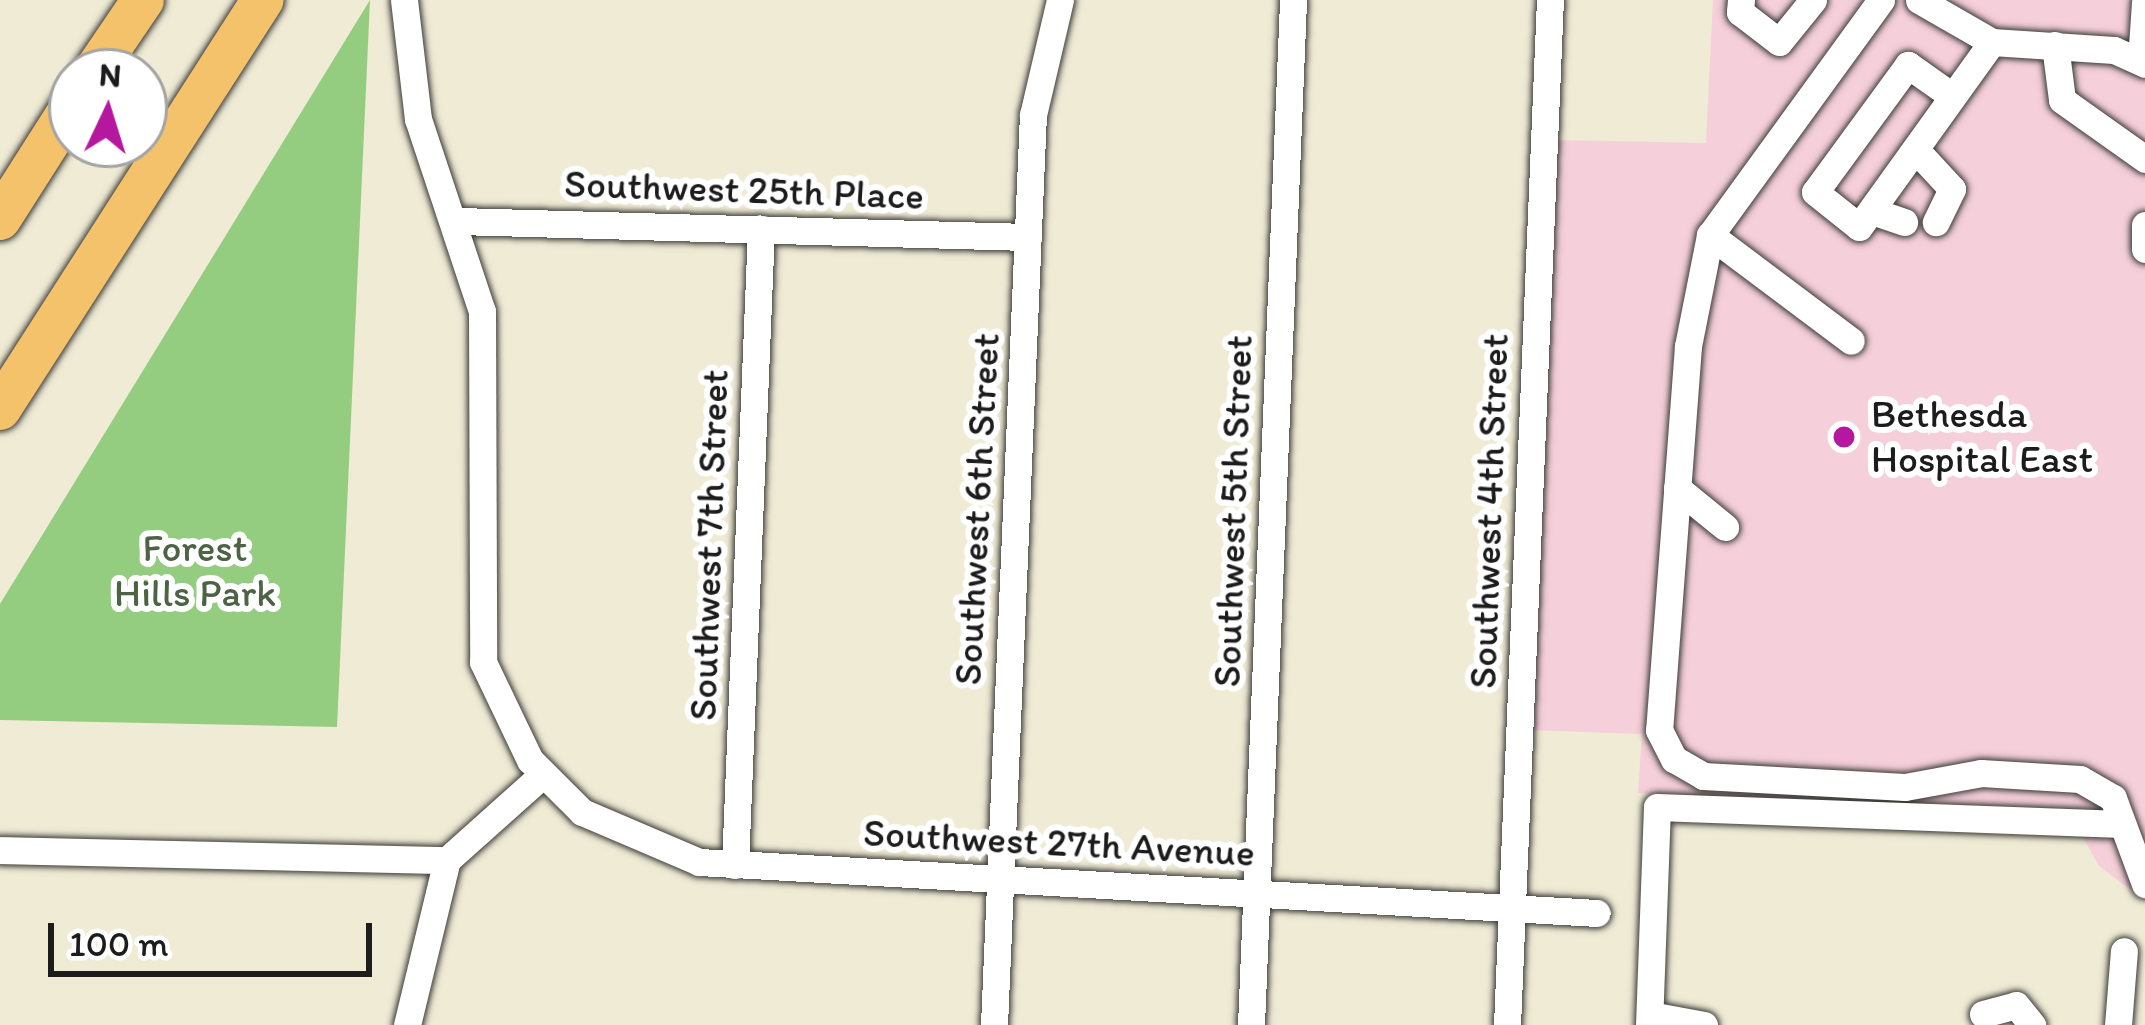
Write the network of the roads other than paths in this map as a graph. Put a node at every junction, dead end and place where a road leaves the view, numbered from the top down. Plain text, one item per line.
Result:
1 (143, 0) edge
2 (262, 0) edge
3 (404, 0) edge
4 (1060, 0) edge
5 (1293, 0) edge
6 (1550, 0) edge
7 (1741, 0) edge
8 (1813, 0) edge
9 (1881, 0) edge
10 (1919, 0) edge
11 (2145, 2) edge
12 (1992, 42) junction
13 (2055, 45) junction
14 (110, 48) edge
15 (2143, 62) edge
16 (1952, 96) junction
17 (48, 144) edge
18 (1916, 150) junction
19 (2145, 160) edge
20 (1872, 211) junction
21 (0, 219) edge
22 (458, 220) junction
23 (1904, 222) dead end
24 (1936, 222) dead end
25 (2145, 225) edge
26 (761, 229) junction
27 (1710, 235) junction
28 (1028, 237) junction
29 (2145, 249) edge
30 (1851, 341) dead end
31 (0, 409) edge
32 (1677, 488) junction
33 (1725, 527) dead end
34 (542, 775) junction
35 (2122, 824) junction
36 (0, 850) edge
37 (447, 860) junction
38 (735, 865) junction
39 (1000, 877) junction
40 (2145, 884) edge
41 (1256, 892) junction
42 (1512, 908) junction
43 (1597, 913) dead end
44 (2124, 951) dead end
45 (1983, 1014) dead end
46 (1649, 1020) edge
47 (407, 1025) edge
48 (994, 1025) edge
49 (1251, 1025) edge
50 (1507, 1025) edge
51 (1704, 1025) edge
52 (2032, 1025) edge
53 (2118, 1025) edge

1 - 14 highway
2 - 31 highway
3 - 22 street
4 - 28 street, Southwest 6th Street
5 - 41 street, Southwest 5th Street
6 - 42 street, Southwest 4th Street
7 - 8 street
9 - 27 street
10 - 12 street
11 - 15 street
12 - 13 street
12 - 16 street
13 - 15 street
13 - 19 street
16 - 18 street
16 - 20 street
17 - 21 highway
18 - 20 street
18 - 24 street
20 - 23 street
22 - 26 street, Southwest 25th Place
22 - 34 street
25 - 29 street
26 - 28 street, Southwest 25th Place
26 - 38 street, Southwest 7th Street
27 - 30 street
27 - 32 street
28 - 39 street, Southwest 6th Street
32 - 33 street
32 - 35 street
34 - 37 street
34 - 38 street, Southwest 27th Avenue
35 - 40 street
35 - 46 street
36 - 37 street
37 - 47 street
38 - 39 street, Southwest 27th Avenue
39 - 41 street, Southwest 27th Avenue
39 - 48 street, Southwest 6th Street
41 - 42 street, Southwest 27th Avenue
41 - 49 street, Southwest 5th Street
42 - 43 street, Southwest 27th Avenue
42 - 50 street, Southwest 4th Street
44 - 53 street
45 - 52 street
46 - 51 street

